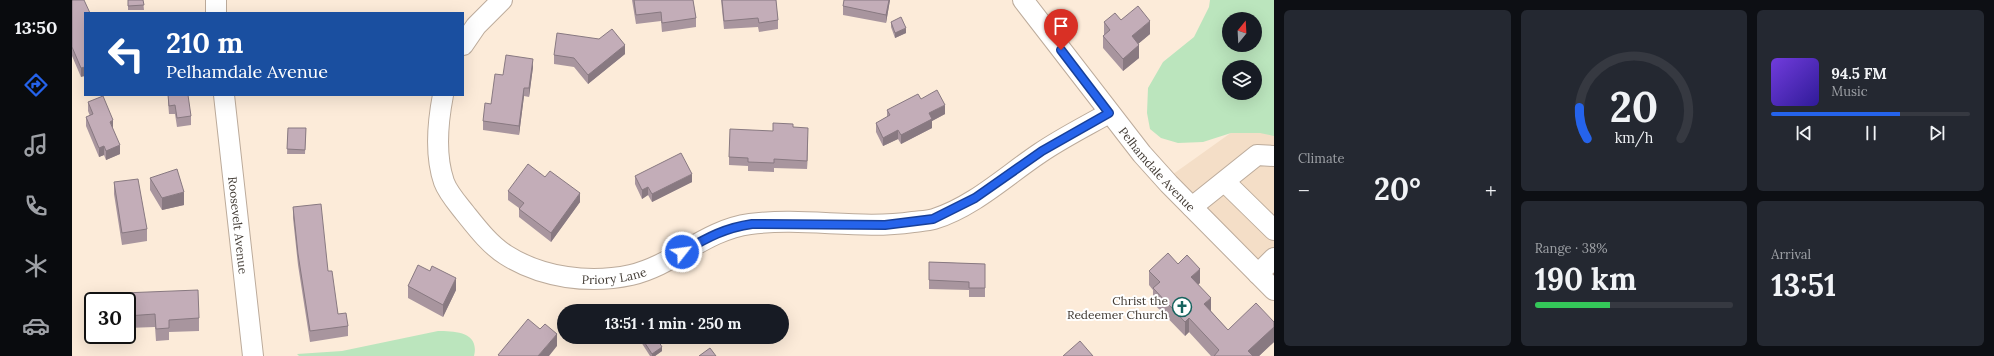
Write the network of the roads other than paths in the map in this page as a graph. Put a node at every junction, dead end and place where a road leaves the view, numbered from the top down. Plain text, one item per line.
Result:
1 (216, 0) edge
2 (502, 0) edge
3 (1023, 0) edge
4 (216, 12) edge
5 (464, 44) edge
6 (224, 96) edge
7 (443, 96) edge
8 (1109, 113) junction
9 (1274, 156) edge
10 (1225, 182) junction
11 (1192, 208) junction
12 (1274, 230) edge
13 (1274, 258) edge
14 (1258, 274) junction
15 (1274, 290) edge
16 (253, 356) edge

1 - 4 street
2 - 5 street
3 - 8 street, Pelhamdale Avenue
6 - 16 street, Roosevelt Avenue
7 - 8 street, Priory Lane
8 - 11 street, Pelhamdale Avenue
9 - 10 street
10 - 11 street
10 - 12 street
11 - 14 street, Pelhamdale Avenue
13 - 14 street
14 - 15 street, Pelhamdale Avenue

